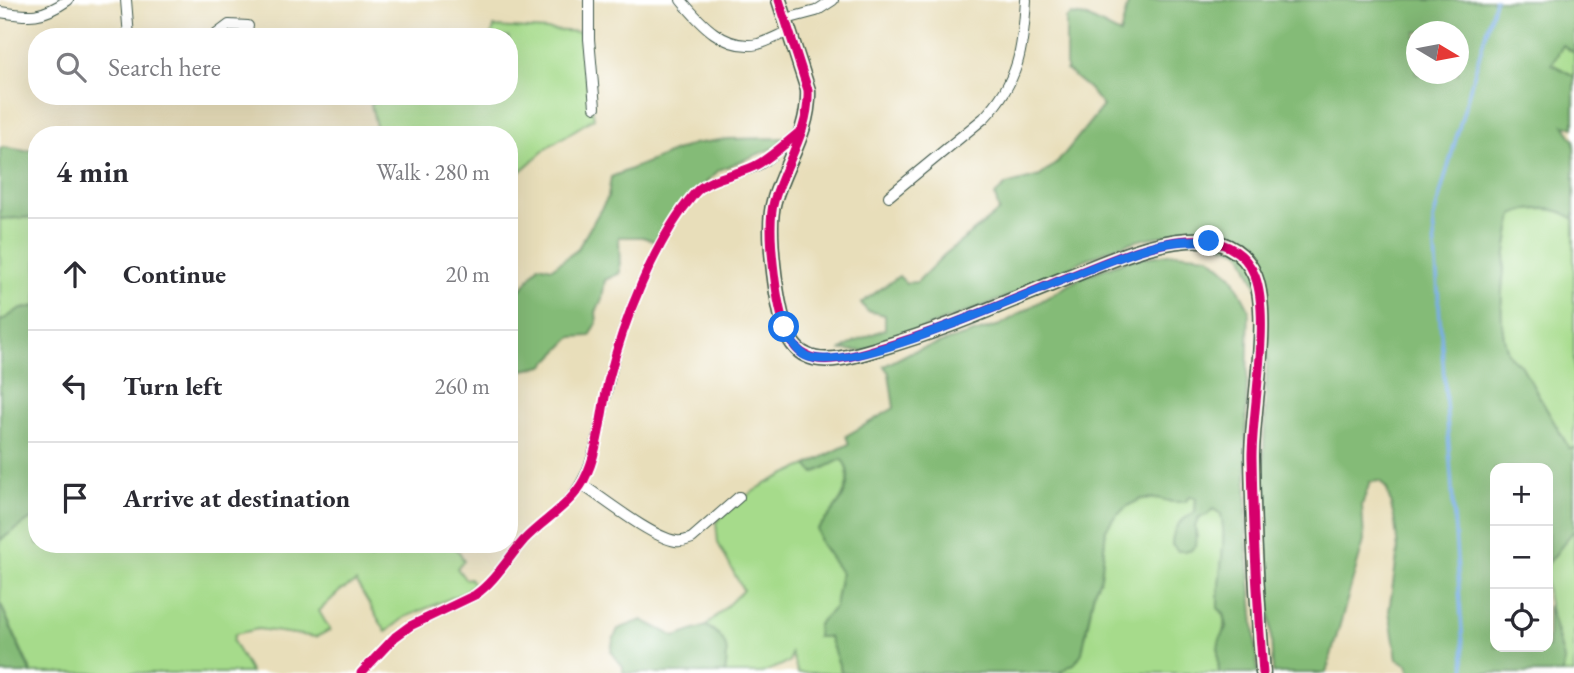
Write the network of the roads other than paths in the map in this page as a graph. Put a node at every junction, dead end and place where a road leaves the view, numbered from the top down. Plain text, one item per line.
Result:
1 (68, 0) edge
2 (126, 0) edge
3 (589, 0) edge
4 (681, 0) edge
5 (779, 0) edge
6 (833, 0) edge
7 (1026, 0) edge
8 (0, 12) edge
9 (787, 25) junction
10 (248, 26) dead end
11 (128, 28) edge
12 (225, 28) edge
13 (595, 107) dead end
14 (804, 128) junction
15 (889, 196) dead end
16 (581, 484) junction
17 (739, 497) dead end
18 (518, 548) edge
19 (514, 553) edge
20 (360, 673) edge
21 (1263, 673) edge

1 - 8 street
2 - 11 street
3 - 13 street
4 - 9 street
5 - 9 street
6 - 9 street
7 - 15 street
9 - 14 street
10 - 12 street
14 - 16 street
14 - 21 street
16 - 17 street
16 - 18 street
19 - 20 street

